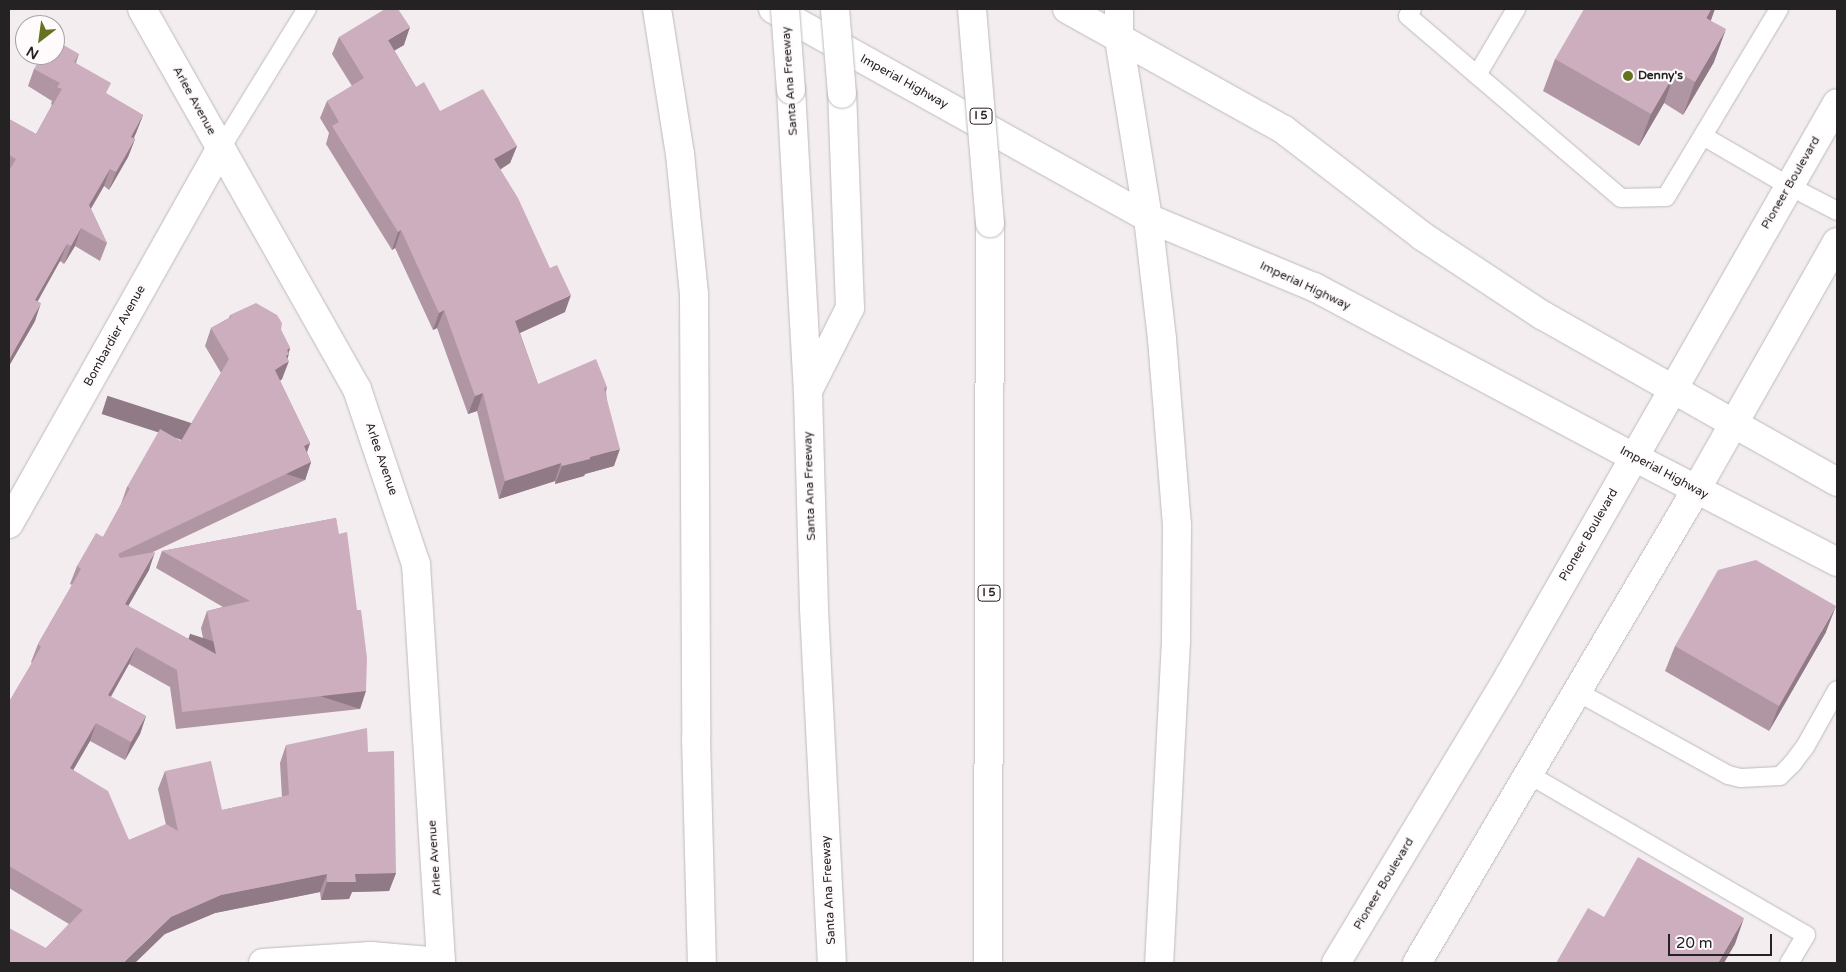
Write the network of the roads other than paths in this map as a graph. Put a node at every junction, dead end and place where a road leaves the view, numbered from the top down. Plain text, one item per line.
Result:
1 (142, 9) edge
2 (307, 9) edge
3 (657, 9) edge
4 (773, 9) edge
5 (785, 9) edge
6 (835, 9) edge
7 (972, 9) edge
8 (1067, 9) edge
9 (1119, 9) edge
10 (1412, 9) edge
11 (1516, 9) edge
12 (1779, 9) edge
13 (1119, 39) junction
14 (1478, 75) junction
15 (1837, 103) edge
16 (1703, 136) junction
17 (221, 148) junction
18 (1789, 186) junction
19 (1837, 211) edge
20 (1148, 218) junction
21 (1837, 242) edge
22 (1673, 388) junction
23 (808, 393) junction
24 (1734, 423) junction
25 (1634, 457) junction
26 (1837, 482) edge
27 (1696, 490) junction
28 (9, 524) edge
29 (1837, 562) edge
30 (1837, 690) edge
31 (1576, 691) junction
32 (1528, 774) junction
33 (263, 963) edge
34 (441, 963) edge
35 (702, 963) edge
36 (832, 963) edge
37 (988, 963) edge
38 (1159, 963) edge
39 (1336, 963) edge
40 (1417, 963) edge
41 (1790, 963) edge

1 - 17 main road, Arlee Avenue
2 - 17 lane
3 - 35 main road
4 - 20 main road, Imperial Highway
5 - 23 main road, Santa Ana Freeway, bridge
6 - 23 main road, bridge
7 - 37 main road, I 5, bridge
8 - 13 main road
9 - 13 main road
10 - 14 lane
11 - 14 lane
12 - 16 lane
13 - 20 main road
13 - 22 main road
14 - 16 lane
15 - 18 main road, Pioneer Boulevard
16 - 18 lane
17 - 28 main road, Bombardier Avenue
17 - 34 main road, Arlee Avenue
18 - 19 lane
18 - 22 main road, Pioneer Boulevard
20 - 25 main road, Imperial Highway
20 - 38 main road
21 - 24 main road
22 - 24 main road
22 - 25 main road, Pioneer Boulevard
23 - 36 main road, Santa Ana Freeway
24 - 26 main road
24 - 27 main road
25 - 27 main road, Imperial Highway
25 - 39 main road, Pioneer Boulevard
27 - 29 main road, Imperial Highway
27 - 31 main road
30 - 31 lane
31 - 32 main road
32 - 40 main road
32 - 41 lane
33 - 34 main road

